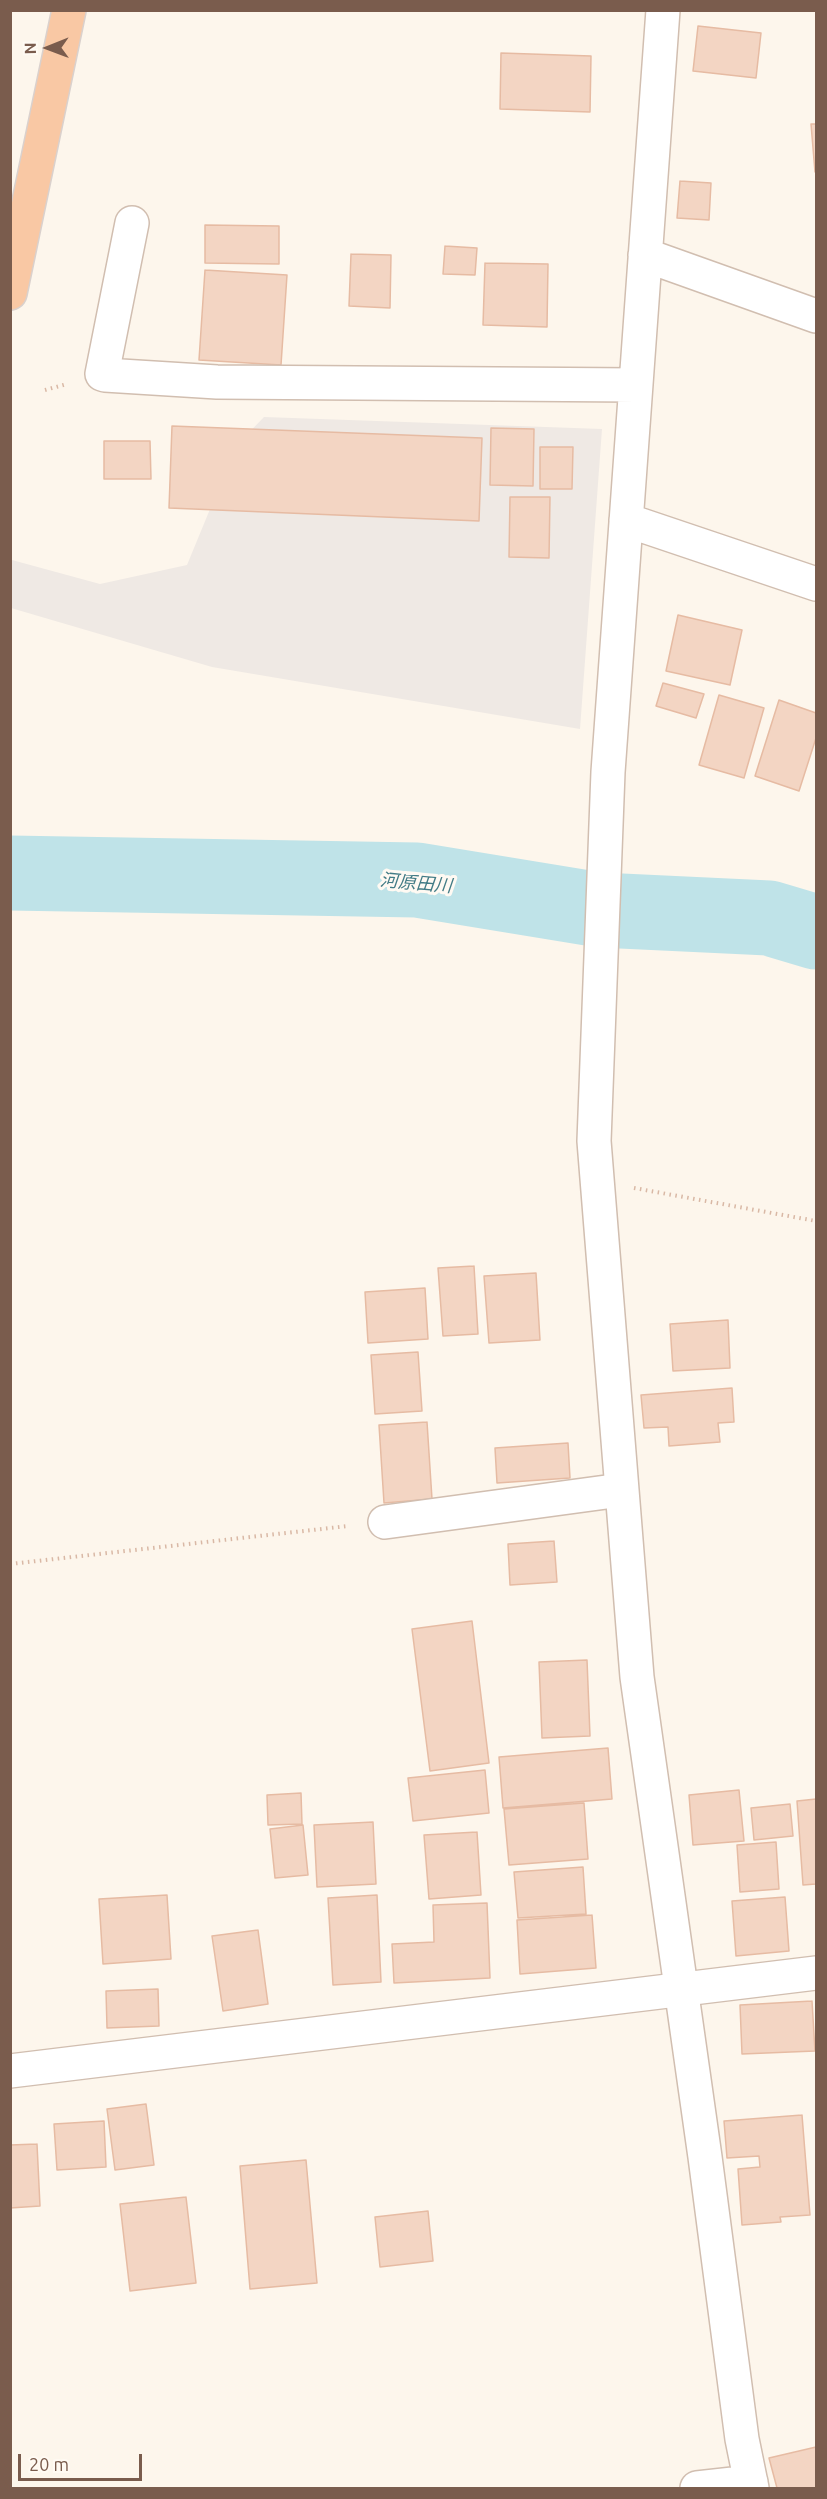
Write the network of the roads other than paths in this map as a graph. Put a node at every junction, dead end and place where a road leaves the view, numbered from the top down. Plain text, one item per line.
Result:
1 (69, 10) edge
2 (663, 10) edge
3 (132, 223) dead end
4 (645, 255) junction
5 (10, 293) edge
6 (816, 316) edge
7 (636, 384) junction
8 (626, 520) junction
9 (816, 584) edge
10 (621, 1490) junction
11 (385, 1522) road end
12 (816, 1973) edge
13 (681, 1989) junction
14 (10, 2071) edge
15 (751, 2485) edge
16 (697, 2488) edge

1 - 5 highway
2 - 4 street
3 - 7 street
4 - 6 street
4 - 7 street
7 - 8 street
8 - 9 street
8 - 10 street
10 - 11 street
10 - 13 street
12 - 13 street
13 - 14 street
13 - 15 street
15 - 16 street

